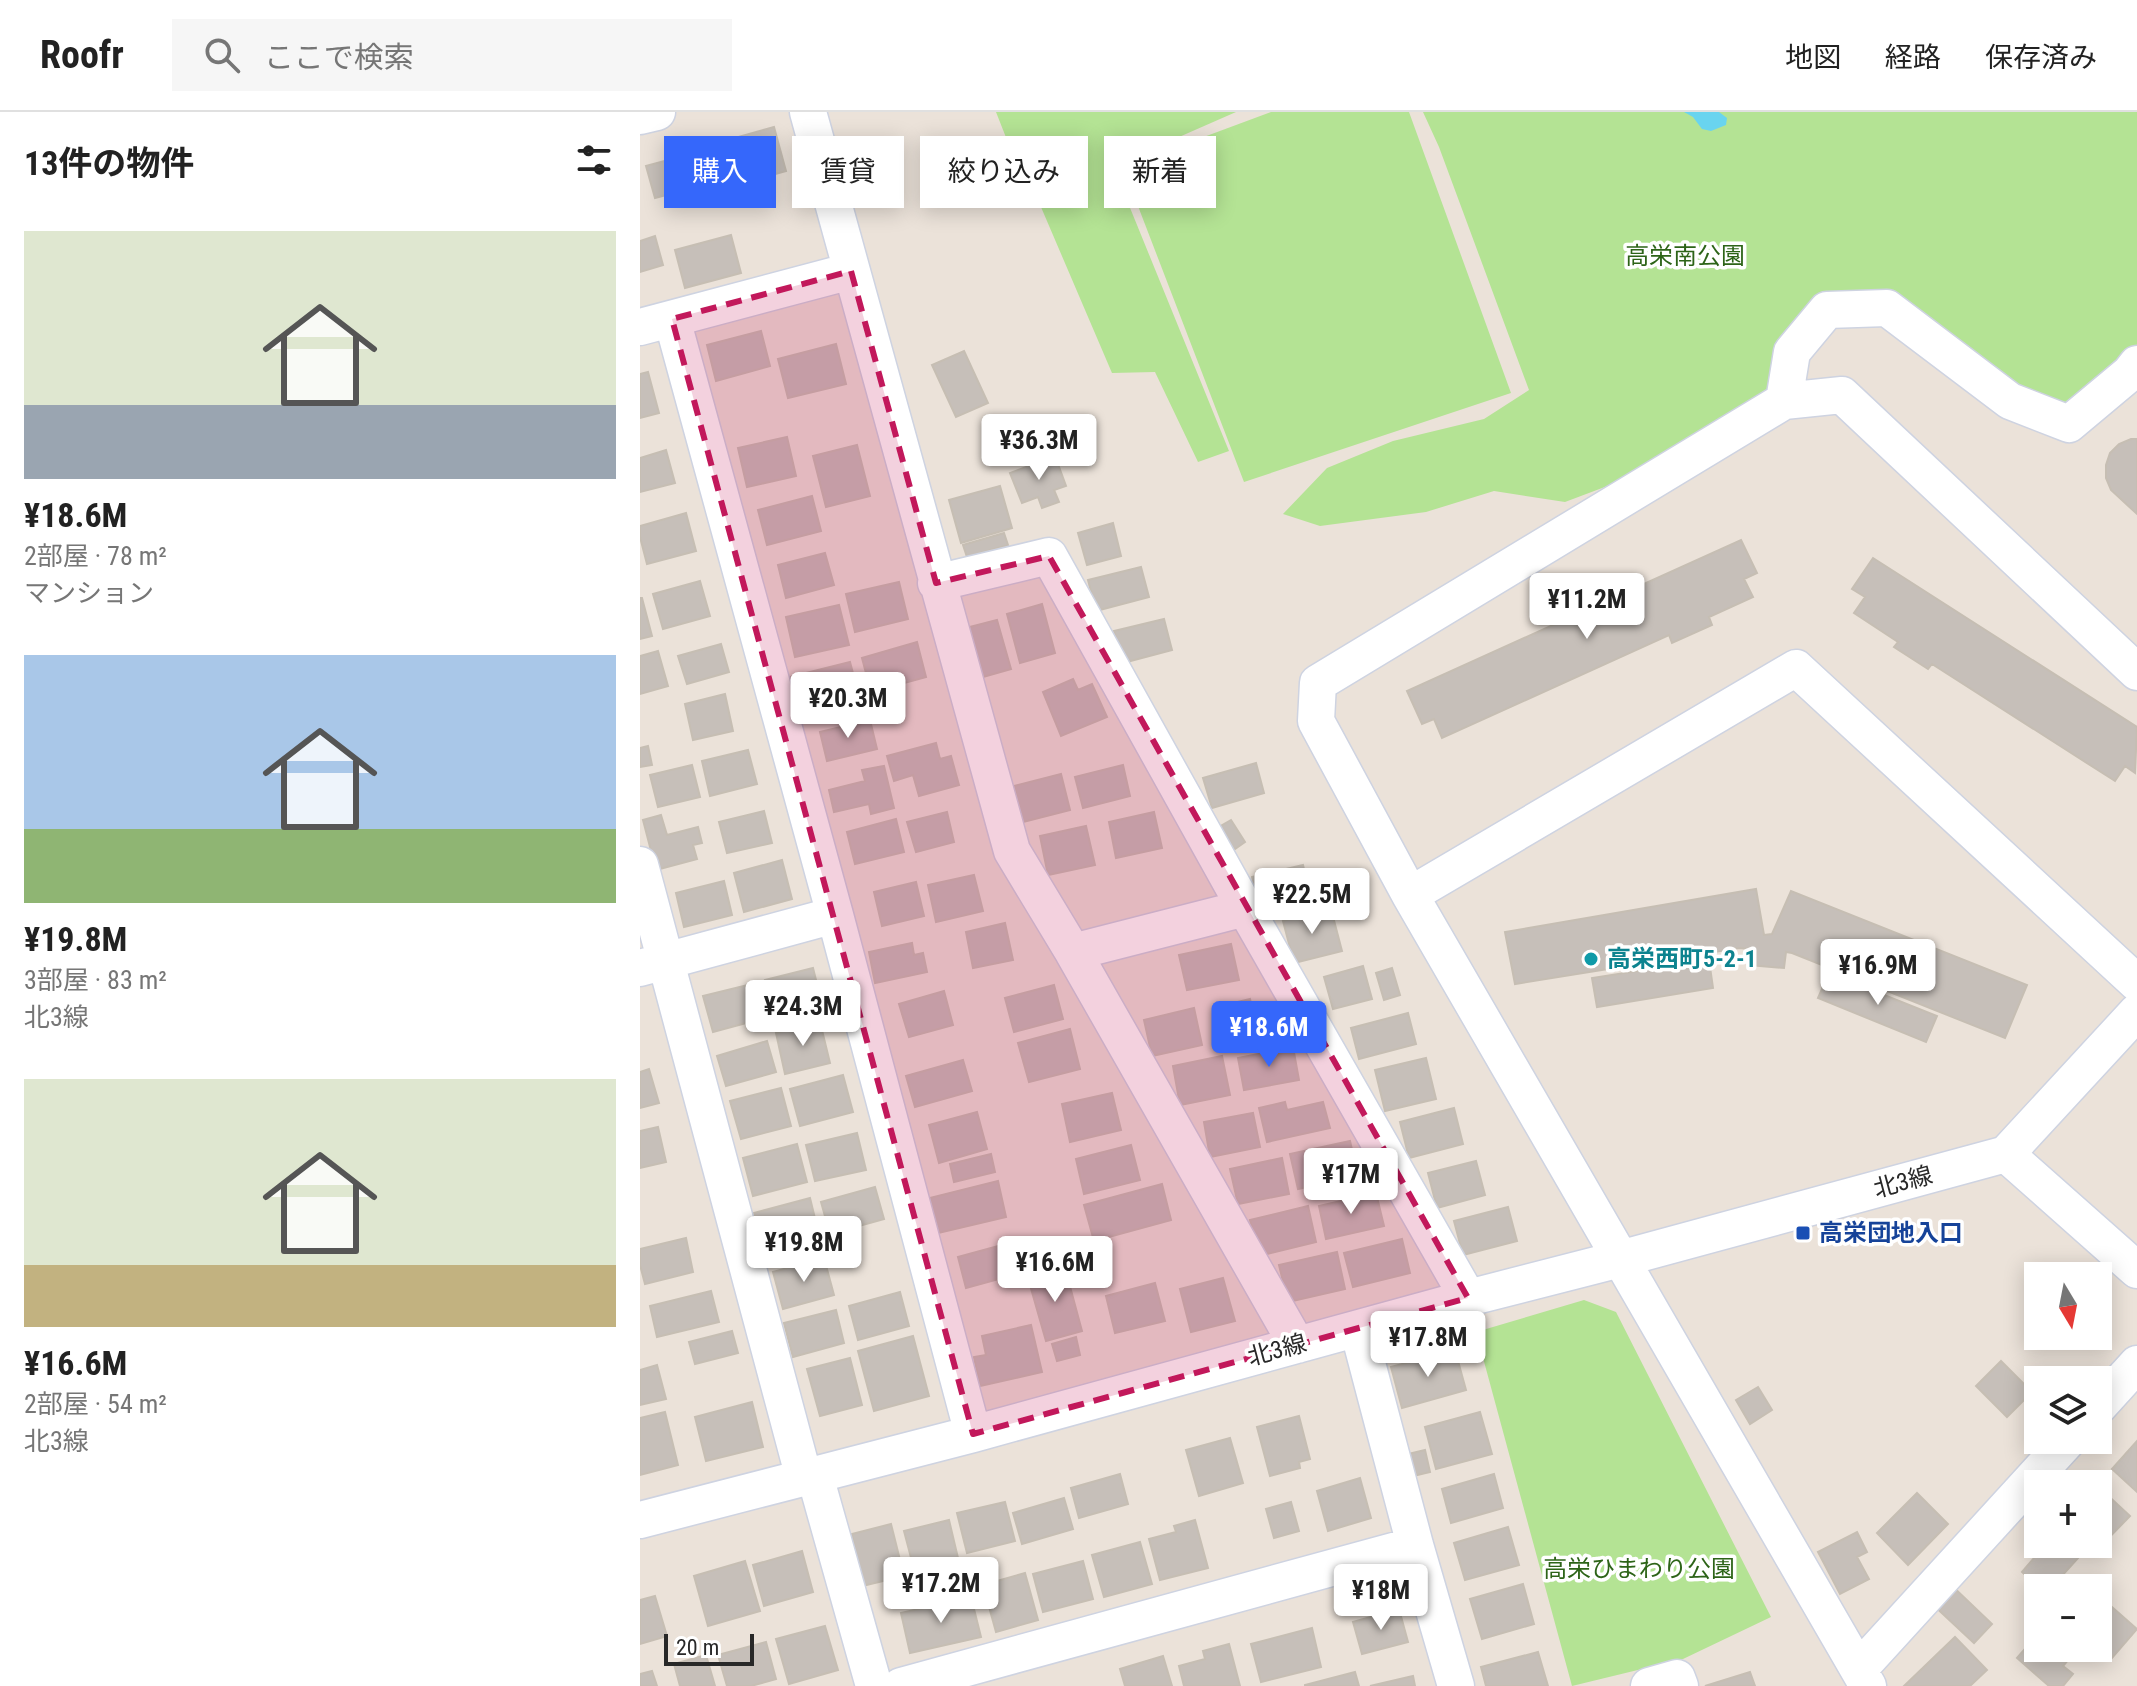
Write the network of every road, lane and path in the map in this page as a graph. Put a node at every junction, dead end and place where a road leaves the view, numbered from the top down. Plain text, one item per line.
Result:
1 (657, 112) edge
2 (808, 112) edge
3 (640, 116) edge
4 (851, 271) junction
5 (656, 323) edge
6 (2137, 364) edge
7 (1784, 401) junction
8 (936, 583) junction
9 (2137, 672) edge
10 (640, 865) edge
11 (1410, 895) junction
12 (1245, 908) junction
13 (835, 915) junction
14 (1073, 952) junction
15 (653, 964) edge
16 (2137, 983) edge
17 (2137, 1012) edge
18 (2006, 1154) junction
19 (1620, 1259) junction
20 (2137, 1270) edge
21 (1468, 1298) junction
22 (1358, 1329) junction
23 (1297, 1345) junction
24 (2137, 1364) edge
25 (2112, 1392) edge
26 (973, 1434) junction
27 (2056, 1454) edge
28 (810, 1477) junction
29 (640, 1520) edge
30 (1415, 1545) junction
31 (1864, 1677) edge
32 (874, 1686) edge
33 (901, 1686) edge
34 (1456, 1686) edge
35 (1649, 1686) edge
36 (1680, 1686) edge

1 - 3 street
2 - 4 street
4 - 5 street
4 - 8 street
5 - 13 street
6 - 7 street
7 - 9 street
7 - 11 street
8 - 12 street
8 - 14 street
10 - 15 street
11 - 16 street
11 - 19 street
12 - 14 street
12 - 21 street
13 - 15 street
13 - 26 street
14 - 23 street
15 - 28 street
17 - 18 street
18 - 19 street, 北3線
18 - 20 street
19 - 21 street, 北3線
19 - 31 street
21 - 22 street, 北3線
22 - 23 street, 北3線
22 - 30 street
23 - 26 street, 北3線
24 - 25 street
26 - 28 street, 北3線
27 - 31 street
28 - 29 street, 北3線
28 - 32 street
30 - 33 street
30 - 34 street
35 - 36 street

